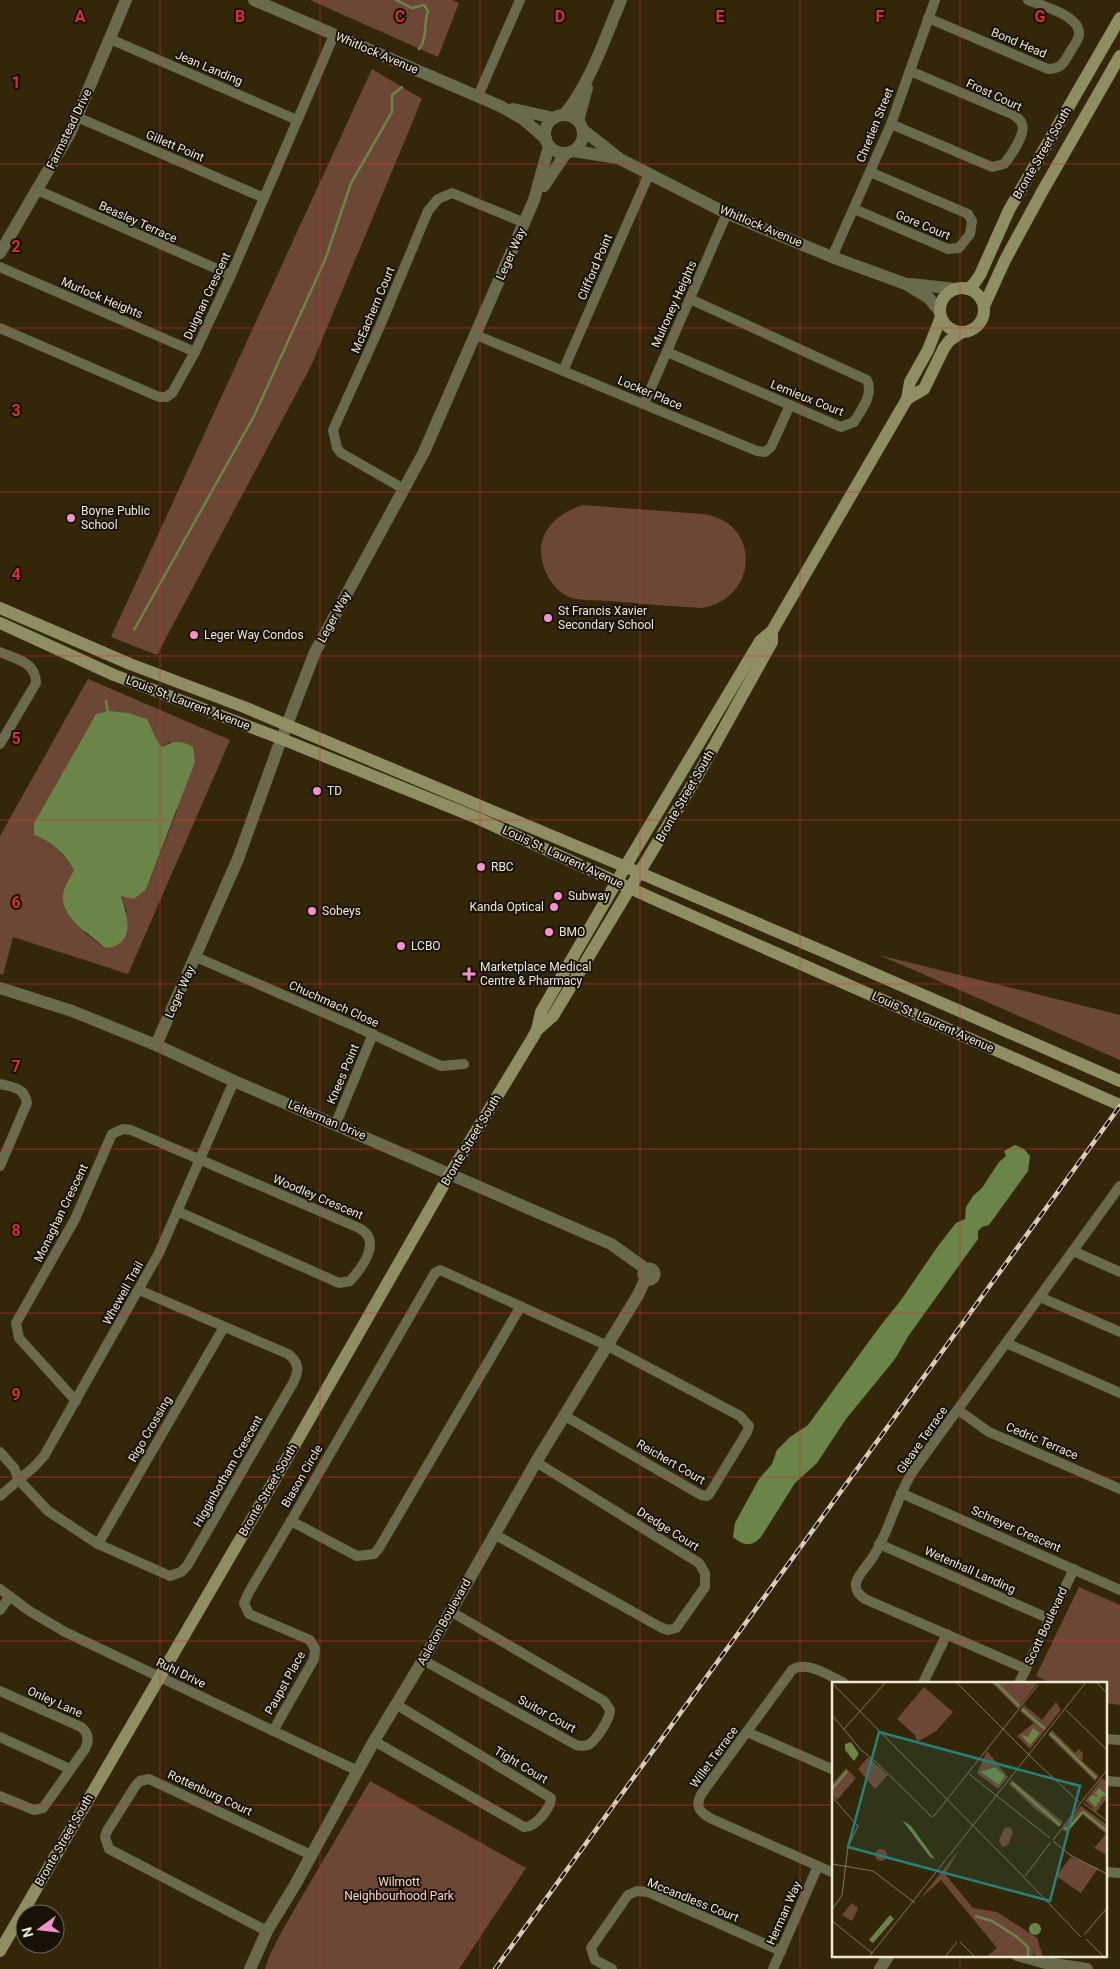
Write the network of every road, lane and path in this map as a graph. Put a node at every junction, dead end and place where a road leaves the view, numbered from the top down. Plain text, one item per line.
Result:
1 (126, 0) edge
2 (254, 0) edge
3 (520, 0) edge
4 (621, 0) edge
5 (935, 0) edge
6 (1028, 0) edge
7 (928, 18) junction
8 (1120, 18) edge
9 (334, 35) junction
10 (110, 39) junction
11 (1120, 56) edge
12 (594, 64) junction
13 (910, 71) junction
14 (478, 96) junction
15 (500, 106) junction
16 (559, 116) junction
17 (77, 117) junction
18 (298, 120) junction
19 (891, 124) junction
20 (581, 126) junction
21 (547, 143) junction
22 (570, 152) junction
23 (620, 159) junction
24 (870, 172) junction
25 (649, 174) junction
26 (37, 190) junction
27 (264, 198) junction
28 (534, 200) junction
29 (854, 209) junction
30 (727, 213) junction
31 (525, 223) junction
32 (0, 254) edge
33 (832, 257) junction
34 (0, 267) edge
35 (231, 276) junction
36 (906, 284) junction
37 (961, 289) junction
38 (690, 299) junction
39 (984, 306) junction
40 (941, 314) junction
41 (0, 328) edge
42 (962, 332) junction
43 (476, 335) junction
44 (195, 352) junction
45 (666, 352) junction
46 (563, 371) junction
47 (907, 399) junction
48 (644, 404) junction
49 (790, 405) junction
50 (404, 489) junction
51 (0, 608) edge
52 (0, 623) edge
53 (772, 632) junction
54 (0, 652) edge
55 (286, 726) junction
56 (282, 739) junction
57 (0, 744) edge
58 (626, 867) junction
59 (640, 873) junction
60 (617, 882) junction
61 (631, 889) junction
62 (196, 957) junction
63 (0, 988) edge
64 (537, 1030) junction
65 (374, 1034) junction
66 (156, 1044) junction
67 (464, 1064) dead end
68 (234, 1081) junction
69 (1120, 1081) edge
70 (0, 1084) edge
71 (1120, 1105) edge
72 (336, 1123) junction
73 (200, 1160) junction
74 (0, 1166) edge
75 (450, 1174) junction
76 (1120, 1186) edge
77 (177, 1211) junction
78 (1073, 1251) junction
79 (1120, 1272) edge
80 (646, 1274) joint
81 (139, 1290) junction
82 (1040, 1297) junction
83 (521, 1306) junction
84 (224, 1326) junction
85 (1120, 1332) edge
86 (1006, 1343) junction
87 (606, 1344) junction
88 (1120, 1393) edge
89 (76, 1401) junction
90 (958, 1410) junction
91 (565, 1416) junction
92 (0, 1452) edge
93 (536, 1462) junction
94 (19, 1480) junction
95 (1120, 1489) edge
96 (901, 1493) junction
97 (0, 1496) edge
98 (291, 1521) junction
99 (494, 1534) junction
100 (98, 1544) junction
101 (880, 1544) junction
102 (1074, 1568) junction
103 (0, 1588) edge
104 (1120, 1590) edge
105 (10, 1596) junction
106 (0, 1610) edge
107 (450, 1610) junction
108 (1050, 1619) junction
109 (947, 1634) junction
110 (423, 1660) junction
111 (1026, 1669) junction
112 (160, 1677) junction
113 (842, 1682) edge
114 (923, 1682) edge
115 (1020, 1682) edge
116 (0, 1691) edge
117 (396, 1705) junction
118 (272, 1731) junction
119 (747, 1732) junction
120 (0, 1738) edge
121 (374, 1741) junction
122 (70, 1769) junction
123 (832, 1769) edge
124 (358, 1771) junction
125 (0, 1796) edge
126 (311, 1855) junction
127 (818, 1866) junction
128 (832, 1871) edge
129 (267, 1931) junction
130 (0, 1951) edge
131 (781, 1951) junction
132 (1020, 1956) edge
133 (1046, 1966) edge
134 (250, 1969) edge
135 (612, 1969) edge
136 (773, 1969) edge
137 (1087, 1969) edge

1 - 10 street, Farmstead Drive
2 - 9 street, Whitlock Avenue
3 - 14 street
4 - 12 street
5 - 7 street, Chretien Street
6 - 7 street, Bond Head
7 - 13 street, Chretien Street
8 - 37 main road, Bronte Street South
9 - 14 street, Whitlock Avenue
9 - 18 street, Duignan Crescent
10 - 17 street, Farmstead Drive
10 - 18 street, Jean Landing
11 - 39 main road, Bronte Street South
12 - 16 street
12 - 20 street
13 - 19 street, Chretien Street
13 - 19 street, Frost Court
14 - 15 street, Whitlock Avenue
15 - 16 street, Whitlock Avenue
15 - 21 street, Whitlock Avenue
16 - 20 street
16 - 21 street
17 - 26 street, Farmstead Drive
17 - 27 street, Gillett Point
18 - 27 street, Duignan Crescent
19 - 24 street, Chretien Street
20 - 22 street
20 - 23 street, Whitlock Avenue
21 - 22 street
21 - 28 street, Leger Way
22 - 23 street, Whitlock Avenue
22 - 28 street, Leger Way
23 - 25 street, Whitlock Avenue
24 - 29 street, Chretien Street
24 - 29 street, Gore Court
25 - 30 street, Whitlock Avenue
25 - 46 street, Clifford Point
26 - 32 street, Farmstead Drive
26 - 35 street, Beasley Terrace
27 - 35 street, Duignan Crescent
28 - 31 street, Leger Way
29 - 33 street, Chretien Street
30 - 33 street, Whitlock Avenue
30 - 38 street, Mulroney Heights
31 - 43 street, Leger Way
31 - 50 street, McEachern Court
33 - 36 street, Whitlock Avenue
34 - 44 street, Murlock Heights
35 - 44 street, Duignan Crescent
36 - 37 street, Whitlock Avenue
36 - 40 street, Whitlock Avenue
37 - 39 main road
37 - 40 main road
38 - 45 street, Mulroney Heights
38 - 49 street, Lemieux Court
39 - 42 main road
40 - 42 main road
40 - 47 main road, Bronte Street South
41 - 44 street, Duignan Crescent
42 - 47 main road, Bronte Street South
43 - 46 street, Locker Place
43 - 50 street, Leger Way
45 - 48 street, Mulroney Heights
45 - 49 street, Lemieux Court
46 - 48 street, Locker Place
47 - 53 main road, Bronte Street South
48 - 49 street, Locker Place
50 - 55 street, Leger Way
51 - 55 main road, Louis St. Laurent Avenue
52 - 56 main road, Louis St. Laurent Avenue
53 - 58 main road, Bronte Street South
53 - 59 main road, Bronte Street South
54 - 57 street
55 - 56 street, Leger Way
55 - 58 main road, Louis St. Laurent Avenue
56 - 60 main road, Louis St. Laurent Avenue
56 - 62 street, Leger Way
58 - 59 main road, Louis St. Laurent Avenue
58 - 60 main road, Bronte Street South
59 - 61 main road, Bronte Street South
59 - 69 main road, Louis St. Laurent Avenue
60 - 61 main road, Louis St. Laurent Avenue
60 - 64 main road, Bronte Street South
61 - 64 main road, Bronte Street South
61 - 71 main road, Louis St. Laurent Avenue
62 - 65 street, Chuchmach Close
62 - 66 street, Leger Way
63 - 66 street, Leiterman Drive
64 - 75 main road, Bronte Street South
65 - 67 street, Chuchmach Close
65 - 72 street, Knees Point
66 - 68 street, Leiterman Drive
68 - 72 street, Leiterman Drive
68 - 73 street, Whewell Trail
70 - 74 street
72 - 75 street, Leiterman Drive
73 - 77 street, Whewell Trail
73 - 77 street, Woodley Crescent
73 - 89 street, Monaghan Crescent
75 - 80 street, Leiterman Drive
75 - 112 main road, Bronte Street South
76 - 78 street, Gleave Terrace
77 - 81 street, Whewell Trail
78 - 79 street
78 - 82 street, Gleave Terrace
80 - 87 street, Asleton Boulevard
81 - 84 street, Higginbotham Crescent
81 - 89 street, Whewell Trail
82 - 85 street
82 - 86 street, Gleave Terrace
83 - 87 street, Biason Circle
83 - 98 street, Biason Circle
83 - 98 street, Biason Circle
84 - 100 street, Rigo Crossing
84 - 100 street, Higginbotham Crescent
86 - 88 street
86 - 90 street, Gleave Terrace
87 - 91 street, Asleton Boulevard
87 - 91 street, Reichert Court
89 - 94 street, Whewell Trail
90 - 95 street, Cedric Terrace
90 - 96 street, Gleave Terrace
91 - 93 street, Asleton Boulevard
92 - 94 street, Higginbotham Crescent
93 - 99 street, Asleton Boulevard
93 - 99 street, Dredge Court
94 - 97 street, Whewell Trail
94 - 100 street, Higginbotham Crescent
96 - 101 street, Gleave Terrace
96 - 102 street, Schreyer Crescent
98 - 118 street, Paupst Place
99 - 107 street, Asleton Boulevard
101 - 108 street, Wetenhall Landing
101 - 109 street, Gleave Terrace
102 - 104 street, Schreyer Crescent
102 - 108 street, Scott Boulevard
103 - 105 street, Ruhl Drive
105 - 106 street
105 - 112 street, Ruhl Drive
107 - 110 street, Asleton Boulevard
107 - 110 street, Suitor Court
108 - 111 street, Scott Boulevard
109 - 111 street, Gleave Terrace
109 - 114 street
110 - 117 street, Asleton Boulevard
111 - 115 street, Scott Boulevard
112 - 118 street, Ruhl Drive
112 - 130 main road, Bronte Street South
113 - 119 street, Willet Terrace
116 - 122 street, Onley Lane
117 - 121 street, Asleton Boulevard
117 - 121 street, Tight Court
118 - 124 street, Ruhl Drive
119 - 123 street
119 - 127 street, Willet Terrace
120 - 122 street
121 - 124 street, Asleton Boulevard
122 - 125 street
124 - 126 street, Asleton Boulevard
126 - 129 street, Asleton Boulevard
126 - 129 street, Rottenburg Court
127 - 128 street, Willet Terrace
127 - 131 street, Herman Way
129 - 134 street, Asleton Boulevard
131 - 135 street, Mccandless Court
131 - 136 street, Herman Way
132 - 133 street
133 - 137 street

